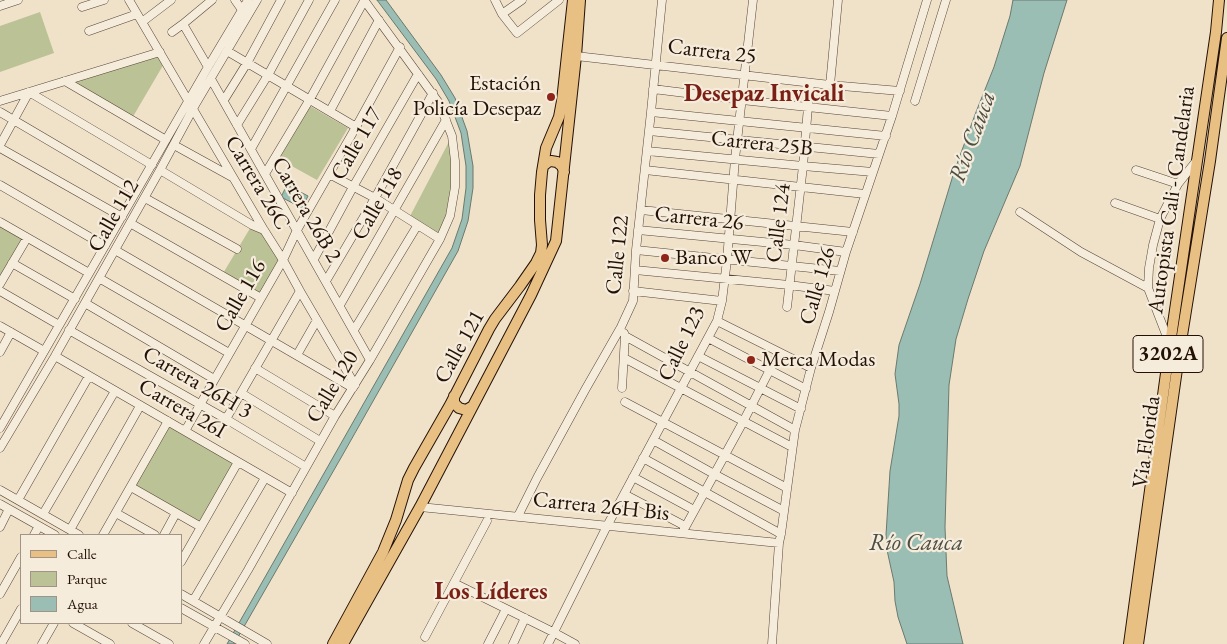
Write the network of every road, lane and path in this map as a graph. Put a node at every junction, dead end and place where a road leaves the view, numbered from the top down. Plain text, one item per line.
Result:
1 (18, 0) edge
2 (104, 0) edge
3 (130, 0) edge
4 (171, 0) edge
5 (212, 0) edge
6 (234, 0) edge
7 (248, 0) edge
8 (257, 0) edge
9 (281, 0) edge
10 (308, 0) edge
11 (335, 0) edge
12 (364, 0) edge
13 (495, 0) edge
14 (522, 0) edge
15 (559, 0) edge
16 (573, 0) edge
17 (580, 0) edge
18 (662, 0) edge
19 (752, 0) edge
20 (838, 0) edge
21 (927, 0) edge
22 (946, 0) edge
23 (1219, 0) edge
24 (2, 3) edge
25 (82, 7) dead end
26 (242, 10) junction
27 (137, 14) junction
28 (502, 14) junction
29 (379, 20) junction
30 (142, 22) junction
31 (183, 24) junction
32 (89, 31) dead end
33 (172, 32) dead end
34 (1227, 38) edge
35 (400, 47) junction
36 (227, 51) junction
37 (160, 52) junction
38 (572, 56) junction
39 (247, 63) junction
40 (656, 65) junction
41 (208, 66) junction
42 (418, 74) junction
43 (268, 75) junction
44 (745, 75) junction
45 (211, 78) junction
46 (65, 81) junction
47 (810, 83) junction
48 (830, 85) junction
49 (287, 86) junction
50 (653, 89) junction
51 (900, 91) junction
52 (29, 92) junction
53 (433, 93) junction
54 (310, 99) junction
55 (224, 100) junction
56 (742, 100) junction
57 (915, 100) dead end
58 (0, 101) edge
59 (188, 101) junction
60 (808, 108) junction
61 (193, 109) junction
62 (330, 111) junction
63 (0, 112) edge
64 (651, 112) junction
65 (892, 116) junction
66 (14, 120) junction
67 (446, 120) junction
68 (740, 121) junction
69 (237, 125) junction
70 (356, 127) junction
71 (807, 128) junction
72 (649, 131) junction
73 (886, 136) junction
74 (166, 140) junction
75 (737, 141) junction
76 (174, 145) junction
77 (0, 147) edge
78 (805, 147) junction
79 (251, 149) junction
80 (647, 151) junction
81 (879, 154) junction
82 (735, 159) junction
83 (1197, 160) junction
84 (152, 165) junction
85 (543, 166) junction
86 (803, 166) junction
87 (160, 170) junction
88 (645, 170) junction
89 (1136, 170) dead end
90 (564, 172) junction
91 (873, 172) junction
92 (265, 174) junction
93 (329, 174) junction
94 (234, 178) junction
95 (733, 180) junction
96 (1178, 184) junction
97 (0, 185) edge
98 (800, 186) junction
99 (353, 187) junction
100 (136, 192) junction
101 (865, 194) junction
102 (145, 198) junction
103 (375, 198) junction
104 (1115, 203) dead end
105 (395, 210) junction
106 (641, 210) junction
107 (1020, 212) dead end
108 (122, 217) junction
109 (1160, 218) junction
110 (730, 219) junction
111 (0, 222) edge
112 (130, 222) junction
113 (417, 226) junction
114 (796, 226) junction
115 (264, 230) junction
116 (297, 230) junction
117 (638, 230) junction
118 (853, 232) junction
119 (27, 238) junction
120 (440, 239) junction
121 (729, 240) junction
122 (794, 245) junction
123 (105, 246) junction
124 (237, 249) dead end
125 (115, 250) junction
126 (636, 250) junction
127 (846, 252) junction
128 (314, 259) junction
129 (283, 260) junction
130 (727, 260) junction
131 (12, 263) junction
132 (791, 266) junction
133 (635, 270) junction
134 (840, 271) junction
135 (90, 273) junction
136 (99, 278) junction
137 (724, 279) junction
138 (326, 281) junction
139 (0, 284) edge
140 (789, 285) junction
141 (1148, 288) junction
142 (0, 291) edge
143 (300, 291) junction
144 (633, 291) junction
145 (835, 291) junction
146 (261, 298) junction
147 (74, 299) junction
148 (722, 300) junction
149 (84, 303) junction
150 (340, 305) junction
151 (787, 307) dead end
152 (317, 320) junction
153 (717, 320) junction
154 (59, 325) junction
155 (245, 325) junction
156 (0, 326) edge
157 (621, 327) junction
158 (69, 330) junction
159 (354, 330) junction
160 (11, 332) junction
161 (625, 336) junction
162 (708, 338) junction
163 (271, 340) junction
164 (1170, 344) junction
165 (44, 351) junction
166 (0, 352) edge
167 (779, 352) junction
168 (229, 353) junction
169 (297, 355) junction
170 (55, 356) junction
171 (698, 356) junction
172 (624, 358) junction
173 (370, 360) junction
174 (255, 368) junction
175 (811, 368) junction
176 (770, 370) junction
177 (690, 371) junction
178 (89, 376) junction
179 (214, 379) junction
180 (354, 386) junction
181 (622, 388) dead end
182 (681, 388) junction
183 (760, 388) junction
184 (806, 389) junction
185 (115, 391) junction
186 (240, 393) junction
187 (454, 396) junction
188 (625, 402) dead end
189 (200, 405) junction
190 (751, 405) junction
191 (140, 406) junction
192 (473, 406) junction
193 (800, 409) junction
194 (335, 416) junction
195 (226, 419) junction
196 (168, 421) junction
197 (663, 422) junction
198 (743, 422) junction
199 (0, 428) edge
200 (795, 430) junction
201 (185, 431) junction
202 (654, 440) junction
203 (320, 441) junction
204 (792, 447) junction
205 (0, 448) edge
206 (724, 455) junction
207 (643, 458) junction
208 (238, 462) junction
209 (306, 468) junction
210 (714, 474) junction
211 (633, 477) junction
212 (265, 478) junction
213 (131, 487) junction
214 (787, 488) junction
215 (0, 490) edge
216 (705, 492) junction
217 (292, 493) junction
218 (624, 494) junction
219 (18, 500) junction
220 (0, 504) edge
221 (420, 507) junction
222 (9, 509) junction
223 (694, 510) junction
224 (784, 511) junction
225 (116, 513) junction
226 (176, 513) junction
227 (43, 514) junction
228 (518, 516) junction
229 (487, 521) dead end
230 (0, 526) edge
231 (39, 526) junction
232 (607, 526) junction
233 (201, 527) junction
234 (70, 530) junction
235 (683, 530) junction
236 (35, 534) edge
237 (52, 534) edge
238 (77, 534) edge
239 (104, 534) edge
240 (152, 534) edge
241 (165, 534) edge
242 (781, 534) junction
243 (779, 543) junction
244 (20, 559) edge
245 (182, 560) edge
246 (454, 583) junction
247 (0, 594) edge
248 (182, 594) edge
249 (193, 600) junction
250 (182, 609) edge
251 (506, 609) junction
252 (20, 611) edge
253 (220, 616) junction
254 (525, 618) junction
255 (54, 624) edge
256 (75, 624) edge
257 (134, 624) edge
258 (214, 626) junction
259 (554, 632) junction
260 (425, 638) dead end
261 (45, 643) edge
262 (244, 643) edge
263 (1, 644) edge
264 (110, 644) edge
265 (169, 644) edge
266 (204, 644) edge
267 (267, 644) edge
268 (333, 644) edge
269 (343, 644) edge
270 (488, 644) edge
271 (513, 644) edge
272 (548, 644) edge
273 (575, 644) edge
274 (772, 644) edge
275 (1128, 644) edge
276 (1138, 644) edge

1 - 24 street
2 - 25 street
3 - 27 street, Carrera 26C
4 - 30 street
5 - 31 street
6 - 26 street
7 - 26 street, Calle 112
8 - 36 street, Calle 112
9 - 39 street
10 - 43 street
11 - 49 street
12 - 29 street
12 - 54 street
13 - 28 street
14 - 28 street
15 - 28 street
16 - 38 main road
17 - 38 main road
18 - 40 street, Calle 122
19 - 44 street, Calle 123
20 - 48 street
21 - 51 street, Calle 126
22 - 57 street
23 - 83 main road, Autopista Cali - Candelaria / 3202A
26 - 41 street, Calle 112
27 - 30 street, Carrera 26C
27 - 32 street
29 - 35 street
29 - 62 street
30 - 37 street, Carrera 26C
31 - 33 street
31 - 41 street
34 - 276 main road, Via Florida / 3202A
35 - 42 street
35 - 70 street, Calle 116
36 - 39 street
36 - 45 street, Calle 112
37 - 46 street
37 - 59 street, Carrera 26C
38 - 40 street, Carrera 25
38 - 85 main road, Calle 121
38 - 90 main road, Calle 121
39 - 43 street
39 - 55 street
40 - 44 street, Carrera 25
40 - 50 street, Calle 122
41 - 59 street, Calle 112
42 - 53 street
42 - 99 street, Calle 117
43 - 49 street
43 - 69 street
44 - 47 street, Carrera 25
44 - 56 street, Calle 123
45 - 55 street, Carrera 26B 2
45 - 61 street, Calle 112
46 - 52 street
46 - 74 street
47 - 48 street, Carrera 25
47 - 60 street, Calle 124
48 - 51 street, Carrera 25
49 - 54 street
49 - 79 street
50 - 56 street
50 - 64 street, Calle 122
51 - 65 street, Calle 126
52 - 58 street
52 - 66 street
52 - 84 street
53 - 67 street
53 - 103 street
54 - 62 street
54 - 92 street
55 - 69 street, Carrera 26B 2
56 - 60 street
56 - 68 street, Calle 123
59 - 61 street, Carrera 26C
59 - 74 street, Calle 112
60 - 65 street
60 - 71 street, Calle 124
61 - 76 street, Calle 112
61 - 94 street, Carrera 26C
62 - 70 street
63 - 66 street
64 - 68 street
64 - 72 street, Calle 122
65 - 73 street, Calle 126
66 - 77 street
66 - 100 street
67 - 105 street, Calle 118
67 - 120 street, Calle 120
68 - 71 street
68 - 75 street, Calle 123
69 - 79 street, Carrera 26B 2
70 - 93 street, Calle 116
71 - 73 street
71 - 78 street, Calle 124
72 - 75 street
72 - 80 street, Calle 122
73 - 81 street, Calle 126
74 - 84 street, Calle 112
75 - 78 street
75 - 82 street, Calle 123
76 - 87 street, Calle 112
76 - 94 street
77 - 108 street
78 - 81 street
78 - 86 street, Calle 124
79 - 92 street, Carrera 26B 2
80 - 82 street, Carrera 25B
80 - 88 street, Calle 122
81 - 91 street, Calle 126
82 - 86 street, Carrera 25B
82 - 95 street, Calle 123
83 - 96 street
83 - 164 main road, Autopista Cali - Candelaria / 3202A
84 - 100 street, Calle 112
85 - 90 main road
85 - 187 main road, Calle 121
86 - 91 street, Carrera 25B
86 - 98 street, Calle 124
87 - 102 street, Calle 112
87 - 115 street
88 - 95 street
88 - 106 street, Calle 122
89 - 96 street
90 - 192 main road, Calle 121
91 - 101 street, Calle 126
92 - 116 street, Carrera 26B 2
93 - 99 street
93 - 116 street, Calle 116
94 - 115 street, Carrera 26C
95 - 98 street
95 - 110 street, Calle 123
96 - 109 street
97 - 123 street
98 - 101 street
98 - 114 street, Calle 124
99 - 103 street
99 - 128 street, Calle 117
100 - 108 street, Calle 112
101 - 118 street, Calle 126
102 - 112 street, Calle 112
102 - 124 street
103 - 105 street
103 - 138 street
104 - 109 street
105 - 113 street
105 - 150 street, Calle 118
106 - 110 street
106 - 117 street, Calle 122
107 - 141 street
108 - 123 street, Calle 112
109 - 141 street
110 - 114 street
110 - 121 street, Calle 123
111 - 119 street
112 - 125 street, Calle 112
112 - 146 street
113 - 120 street
113 - 159 street
114 - 118 street
114 - 122 street, Calle 124
115 - 129 street, Carrera 26C
116 - 128 street, Carrera 26B 2
116 - 129 street, Calle 116
117 - 121 street, Carrera 26
117 - 126 street, Calle 122
118 - 127 street, Calle 126
119 - 131 street
119 - 135 street
120 - 173 street, Calle 120
121 - 122 street, Carrera 26
121 - 130 street, Calle 123
122 - 127 street, Carrera 26
122 - 132 street, Calle 124
123 - 135 street, Calle 112
125 - 136 street, Calle 112
125 - 155 street
126 - 130 street
126 - 133 street, Calle 122
127 - 134 street, Calle 126
128 - 138 street, Carrera 26B 2
129 - 143 street, Carrera 26C
129 - 146 street, Calle 116
130 - 132 street
130 - 137 street, Calle 123
131 - 139 street
131 - 147 street
132 - 134 street
132 - 140 street, Calle 124
133 - 137 street
133 - 144 street, Calle 122
134 - 145 street, Calle 126
135 - 147 street, Calle 112
136 - 149 street, Calle 112
136 - 168 street
137 - 140 street
137 - 148 street, Calle 123
138 - 150 street, Carrera 26B 2
140 - 145 street
140 - 151 street, Calle 124
141 - 164 street
142 - 154 street
143 - 152 street, Carrera 26C
143 - 163 street
144 - 148 street
144 - 157 street, Calle 122
145 - 175 street, Calle 126
146 - 155 street, Calle 116
147 - 154 street, Calle 112
148 - 153 street, Calle 123
149 - 158 street, Calle 112
149 - 179 street
150 - 159 street, Carrera 26B 2
152 - 169 street
152 - 180 street, Carrera 26C
153 - 162 street, Calle 123
153 - 167 street
154 - 165 street, Calle 112
155 - 163 street
155 - 168 street, Calle 116
156 - 160 street
157 - 161 street
157 - 228 street, Calle 122
158 - 170 street, Calle 112
158 - 189 street, Carrera 26H 3
159 - 173 street, Carrera 26B 2
160 - 165 street
160 - 166 street
161 - 172 street
161 - 177 street
162 - 171 street, Calle 123
162 - 176 street
163 - 169 street
163 - 174 street
164 - 275 main road, Autopista Cali - Candelaria / 3202A
165 - 199 street, Calle 112
167 - 175 street
167 - 176 street
168 - 179 street, Calle 116
169 - 180 street
170 - 178 street, Carrera 26I
170 - 205 street, Calle 112
171 - 177 street, Calle 123
171 - 183 street
172 - 181 street
172 - 182 street
173 - 180 street, Calle 120
174 - 186 street
174 - 194 street
175 - 184 street, Calle 126
176 - 183 street
176 - 184 street
177 - 182 street, Calle 123
177 - 190 street
178 - 185 street, Carrera 26I
178 - 219 street
179 - 189 street, Calle 116
180 - 194 street, Calle 120
182 - 197 street, Calle 123
182 - 198 street
183 - 190 street
183 - 193 street
184 - 193 street, Calle 126
185 - 191 street, Carrera 26I
185 - 227 street
186 - 195 street
186 - 203 street
187 - 192 main road
187 - 268 main road, Calle 121
188 - 197 street
189 - 195 street, Carrera 26H 3
189 - 201 street, Calle 116
190 - 198 street
190 - 200 street
191 - 196 street, Carrera 26I
191 - 234 street
192 - 221 main road, Calle 121
193 - 200 street, Calle 126
194 - 203 street, Calle 120
195 - 209 street, Carrera 26H 3
196 - 201 street, Carrera 26I
196 - 213 street
197 - 202 street, Calle 123
197 - 206 street
198 - 204 street
198 - 206 street
200 - 204 street, Calle 126
201 - 208 street, Carrera 26I
202 - 207 street, Calle 123
202 - 210 street
203 - 209 street, Calle 120
204 - 214 street, Calle 126
206 - 210 street
206 - 214 street
207 - 211 street, Calle 123
207 - 216 street
208 - 212 street, Carrera 26I
208 - 233 street
209 - 217 street, Calle 120
210 - 216 street
210 - 224 street
211 - 218 street, Calle 123
211 - 223 street
212 - 217 street, Carrera 26I
212 - 249 street
213 - 225 street
213 - 226 street
214 - 224 street, Calle 126
215 - 219 street
216 - 223 street
216 - 242 street
217 - 253 street, Calle 120
218 - 232 street, Calle 123
218 - 235 street
219 - 227 street
220 - 222 street
221 - 228 street, Carrera 26H Bis
221 - 269 main road, Calle 121
222 - 230 street
222 - 231 street
223 - 235 street
224 - 242 street, Calle 126
225 - 239 street
225 - 240 street
226 - 233 street
226 - 241 street
227 - 234 street
228 - 232 street, Carrera 26H Bis
229 - 246 street
231 - 236 street
231 - 237 street
232 - 235 street, Carrera 26H Bis
232 - 259 street, Calle 123
233 - 245 street
234 - 238 street
235 - 243 street, Carrera 26H Bis
242 - 243 street, Calle 126
243 - 274 street, Calle 126
244 - 247 street
246 - 251 street
246 - 260 street
248 - 249 street
249 - 253 street
250 - 258 street
251 - 254 street
251 - 270 street
252 - 263 street
253 - 258 street, Calle 120
253 - 267 street
254 - 259 street
254 - 271 street
255 - 261 street
256 - 264 street
257 - 265 street
258 - 262 street
258 - 266 street, Calle 120
259 - 272 street, Calle 123
259 - 273 street

